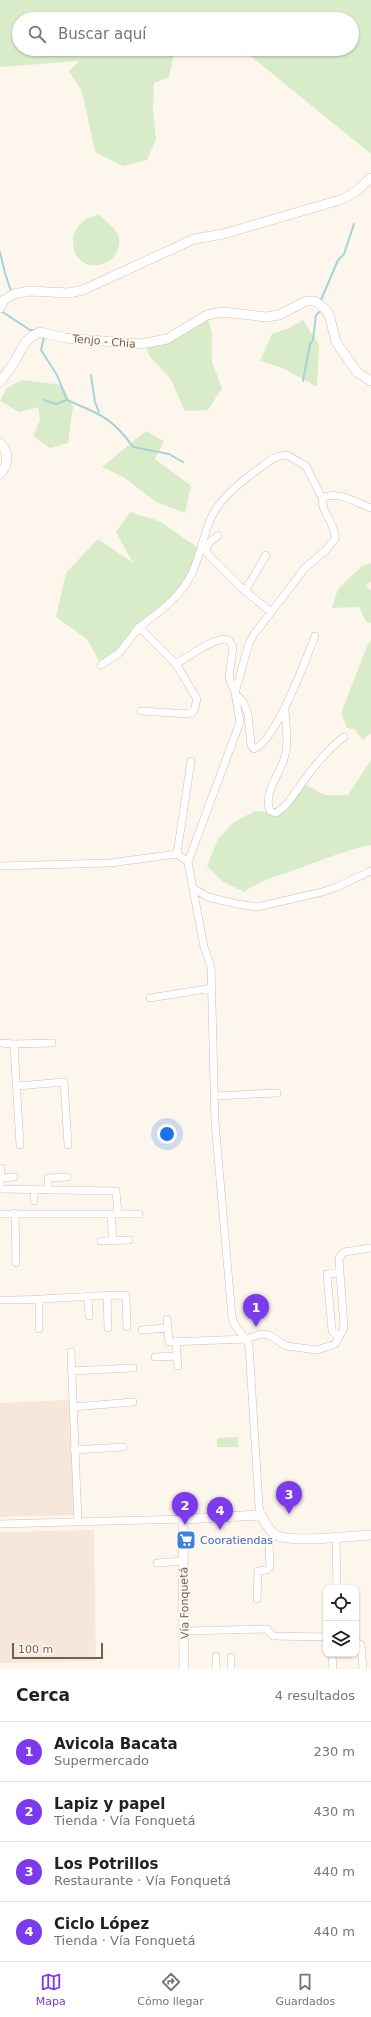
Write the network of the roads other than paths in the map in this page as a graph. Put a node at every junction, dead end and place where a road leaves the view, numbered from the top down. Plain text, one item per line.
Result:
1 (371, 178) edge
2 (0, 308) edge
3 (371, 381) edge
4 (0, 382) edge
5 (0, 443) edge
6 (0, 474) edge
7 (323, 498) junction
8 (371, 508) edge
9 (218, 536) dead end
10 (266, 555) dead end
11 (245, 591) junction
12 (271, 612) junction
13 (139, 627) junction
14 (316, 636) dead end
15 (176, 664) junction
16 (101, 665) dead end
17 (234, 693) junction
18 (285, 704) junction
19 (141, 711) dead end
20 (344, 737) dead end
21 (191, 761) dead end
22 (177, 854) junction
23 (188, 862) junction
24 (0, 866) edge
25 (371, 871) edge
26 (193, 888) junction
27 (208, 897) junction
28 (195, 901) junction
29 (212, 988) junction
30 (150, 998) dead end
31 (0, 1043) edge
32 (52, 1043) dead end
33 (14, 1044) junction
34 (18, 1086) junction
35 (277, 1093) dead end
36 (215, 1096) junction
37 (20, 1145) dead end
38 (68, 1145) dead end
39 (1, 1168) dead end
40 (14, 1177) dead end
41 (67, 1177) dead end
42 (1, 1178) junction
43 (0, 1188) edge
44 (34, 1190) junction
45 (48, 1190) junction
46 (34, 1202) dead end
47 (15, 1213) junction
48 (0, 1214) edge
49 (139, 1214) dead end
50 (114, 1215) junction
51 (113, 1240) junction
52 (129, 1240) dead end
53 (101, 1241) dead end
54 (371, 1248) edge
55 (16, 1263) dead end
56 (340, 1273) junction
57 (107, 1295) junction
58 (88, 1296) junction
59 (0, 1300) edge
60 (39, 1300) junction
61 (89, 1316) dead end
62 (167, 1319) dead end
63 (126, 1327) dead end
64 (108, 1328) dead end
65 (167, 1328) junction
66 (40, 1329) dead end
67 (142, 1330) dead end
68 (339, 1337) junction
69 (246, 1339) junction
70 (176, 1342) junction
71 (71, 1352) dead end
72 (177, 1356) junction
73 (155, 1357) dead end
74 (178, 1366) dead end
75 (133, 1368) dead end
76 (71, 1371) junction
77 (133, 1402) dead end
78 (73, 1407) junction
79 (122, 1447) dead end
80 (74, 1450) junction
81 (261, 1515) junction
82 (183, 1519) junction
83 (78, 1522) junction
84 (0, 1524) edge
85 (275, 1534) junction
86 (371, 1535) edge
87 (336, 1536) junction
88 (183, 1561) junction
89 (157, 1563) dead end
90 (337, 1585) edge
91 (257, 1599) dead end
92 (184, 1631) junction
93 (323, 1637) edge
94 (359, 1644) edge
95 (216, 1656) dead end
96 (231, 1657) dead end
97 (332, 1657) edge
98 (184, 1669) edge
99 (216, 1669) edge
100 (231, 1669) edge
101 (333, 1669) edge
102 (363, 1669) edge

1 - 2 street
3 - 4 street, Tenjo - Chia
5 - 6 street
7 - 8 street
7 - 12 street
7 - 13 street
9 - 11 street
10 - 11 street
11 - 12 street
12 - 17 street
13 - 15 street
13 - 16 street
14 - 18 street
15 - 17 street
15 - 19 street
17 - 18 street
17 - 23 street
18 - 20 street
21 - 22 street
22 - 23 street
22 - 24 street
23 - 26 street
25 - 27 street
26 - 27 street
26 - 28 street
27 - 28 street
28 - 29 street
29 - 30 street
29 - 36 street
31 - 33 street
32 - 33 street
33 - 34 street
34 - 37 street
34 - 38 street
35 - 36 street
36 - 69 street
39 - 42 street
40 - 42 street
41 - 45 street
42 - 43 street
43 - 44 street
44 - 45 street
44 - 46 street
45 - 50 street
47 - 48 street
47 - 50 street
47 - 55 street
49 - 50 street
50 - 51 street
51 - 52 street
51 - 53 street
54 - 56 street
56 - 68 street
56 - 68 street
57 - 58 street
57 - 63 street
57 - 64 street
58 - 60 street
58 - 61 street
59 - 60 street
60 - 66 street
62 - 65 street
65 - 67 street
65 - 70 street
68 - 69 street
69 - 70 street
69 - 81 street
70 - 72 street
71 - 76 street
72 - 73 street
72 - 74 street
75 - 76 street
76 - 78 street
77 - 78 street
78 - 80 street
79 - 80 street
80 - 83 street
81 - 82 street
81 - 85 street
82 - 83 street
82 - 88 street, Vía Fonquetá
83 - 84 street
85 - 87 street
85 - 91 street
86 - 87 street
87 - 90 street
88 - 89 street
88 - 92 street, Vía Fonquetá
92 - 93 street
92 - 98 street, Vía Fonquetá
94 - 102 street
95 - 99 street
96 - 100 street
97 - 101 street

